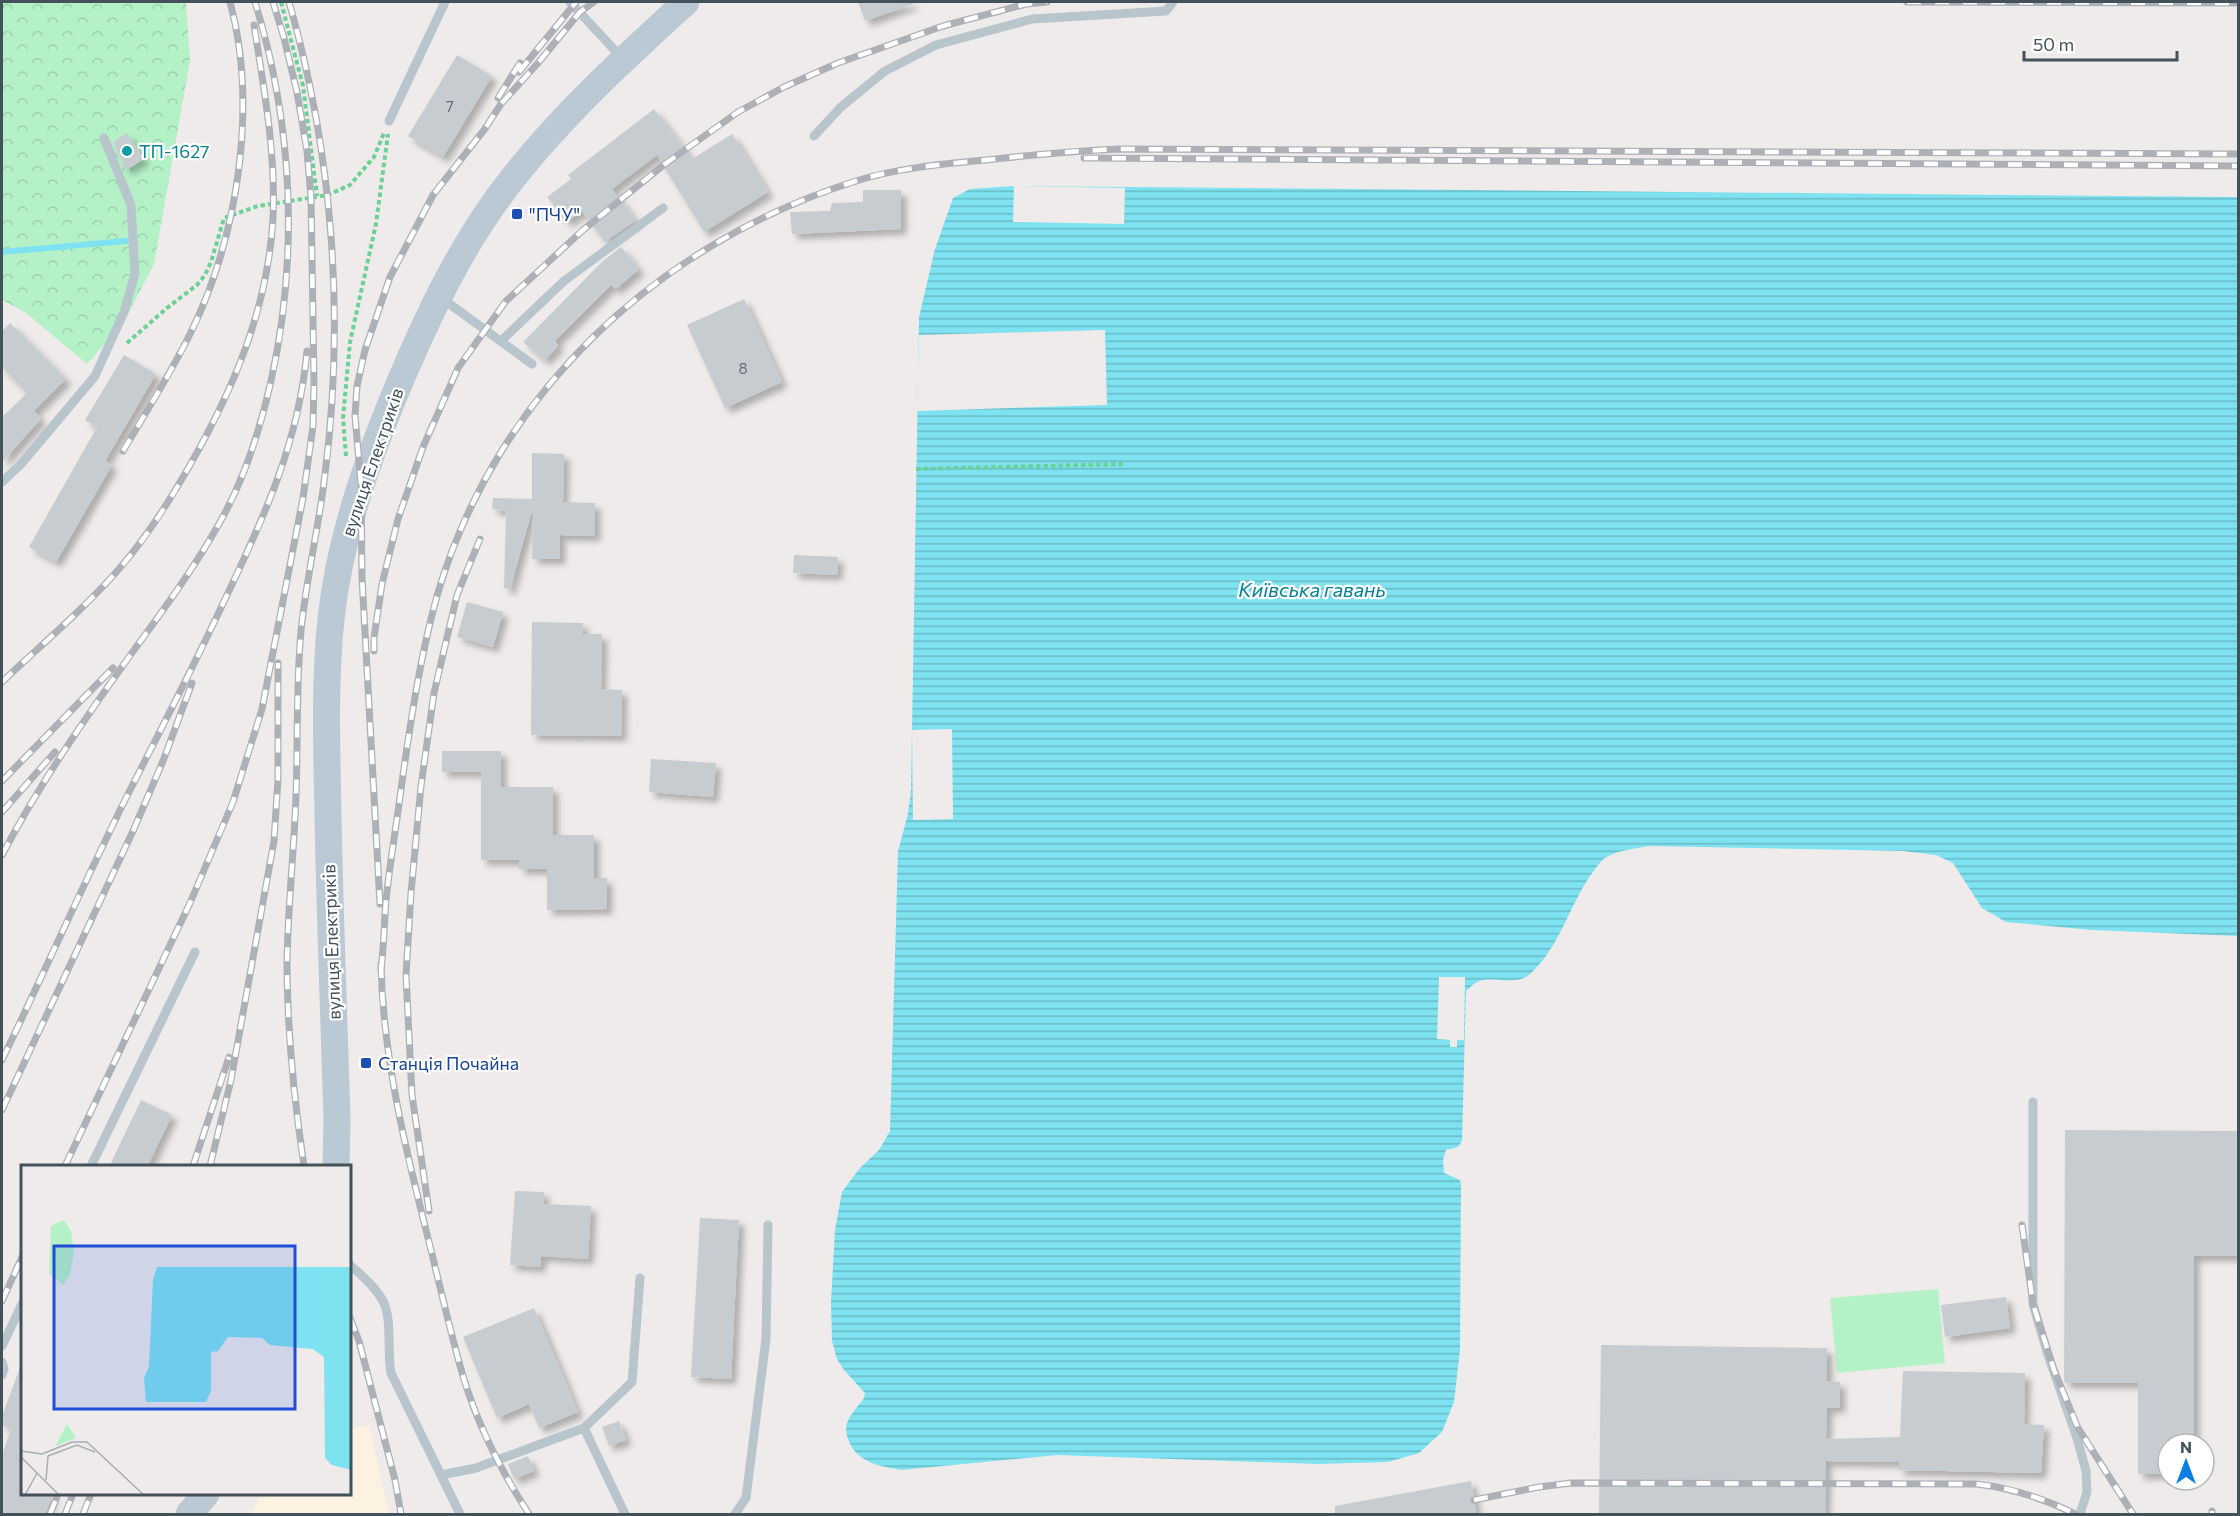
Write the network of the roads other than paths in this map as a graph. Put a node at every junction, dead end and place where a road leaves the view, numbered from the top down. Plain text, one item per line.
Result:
1 (445, 2) edge
2 (570, 2) edge
3 (686, 2) edge
4 (1173, 2) edge
5 (623, 60) junction
6 (389, 121) road end
7 (814, 136) dead end
8 (104, 138) dead end
9 (663, 208) dead end
10 (438, 296) junction
11 (501, 341) junction
12 (532, 364) dead end
13 (2, 482) edge
14 (195, 952) dead end
15 (2033, 1102) dead end
16 (92, 1165) edge
17 (336, 1165) edge
18 (768, 1225) dead end
19 (351, 1266) edge
20 (640, 1278) dead end
21 (21, 1306) edge
22 (2, 1346) edge
23 (2, 1362) edge
24 (2, 1375) edge
25 (584, 1428) junction
26 (441, 1475) junction
27 (205, 1495) edge
28 (219, 1495) edge
29 (189, 1515) edge
30 (210, 1515) edge
31 (460, 1515) edge
32 (625, 1515) edge
33 (735, 1515) edge
34 (2080, 1515) edge

1 - 6 lane
2 - 5 lane
3 - 5 street, вулиця Електриків
4 - 7 lane
5 - 10 street, вулиця Електриків
8 - 13 lane
9 - 11 lane
10 - 11 lane
10 - 17 street, вулиця Електриків
11 - 12 lane
14 - 16 lane
15 - 34 lane
18 - 33 lane
19 - 26 lane
20 - 25 lane
21 - 22 lane
23 - 24 lane
25 - 26 lane
25 - 32 lane
26 - 31 lane
27 - 29 street
28 - 30 street

